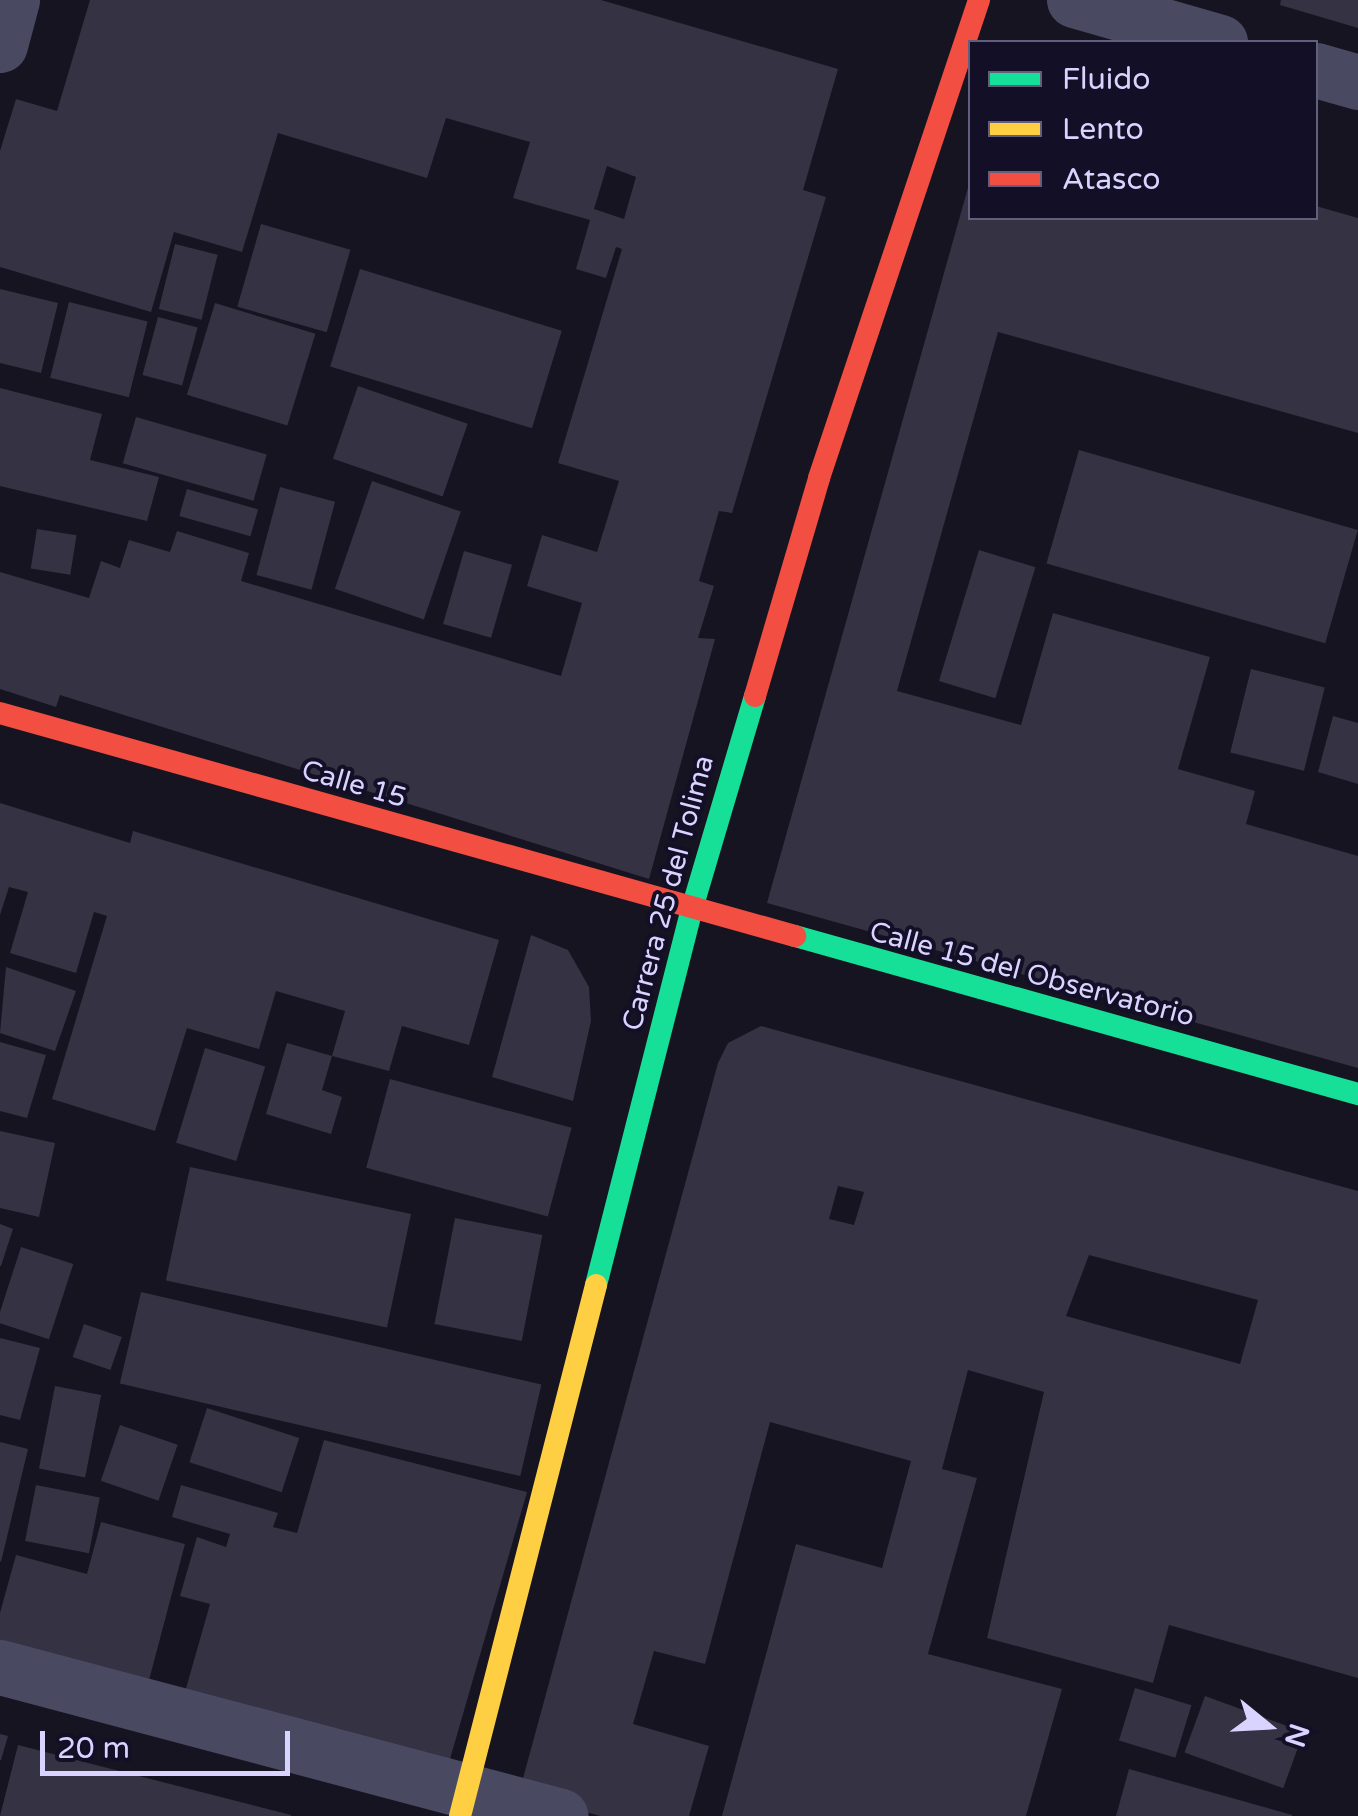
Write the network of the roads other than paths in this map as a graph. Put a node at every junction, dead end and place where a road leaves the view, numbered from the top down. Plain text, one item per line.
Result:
1 (12, 0) edge
2 (980, 0) edge
3 (1074, 0) edge
4 (1213, 40) edge
5 (0, 45) edge
6 (1318, 71) edge
7 (1358, 82) edge
8 (0, 713) edge
9 (691, 912) junction
10 (1358, 1094) edge
11 (0, 1667) edge
12 (463, 1803) edge
13 (561, 1816) edge

1 - 5 street
2 - 9 street, Carrera 25 del Tolima
3 - 4 street
6 - 7 street
8 - 9 street, Calle 15
9 - 10 street, Calle 15 del Observatorio
9 - 12 street, Carrera 25 del Tolima
11 - 12 street
12 - 13 street

